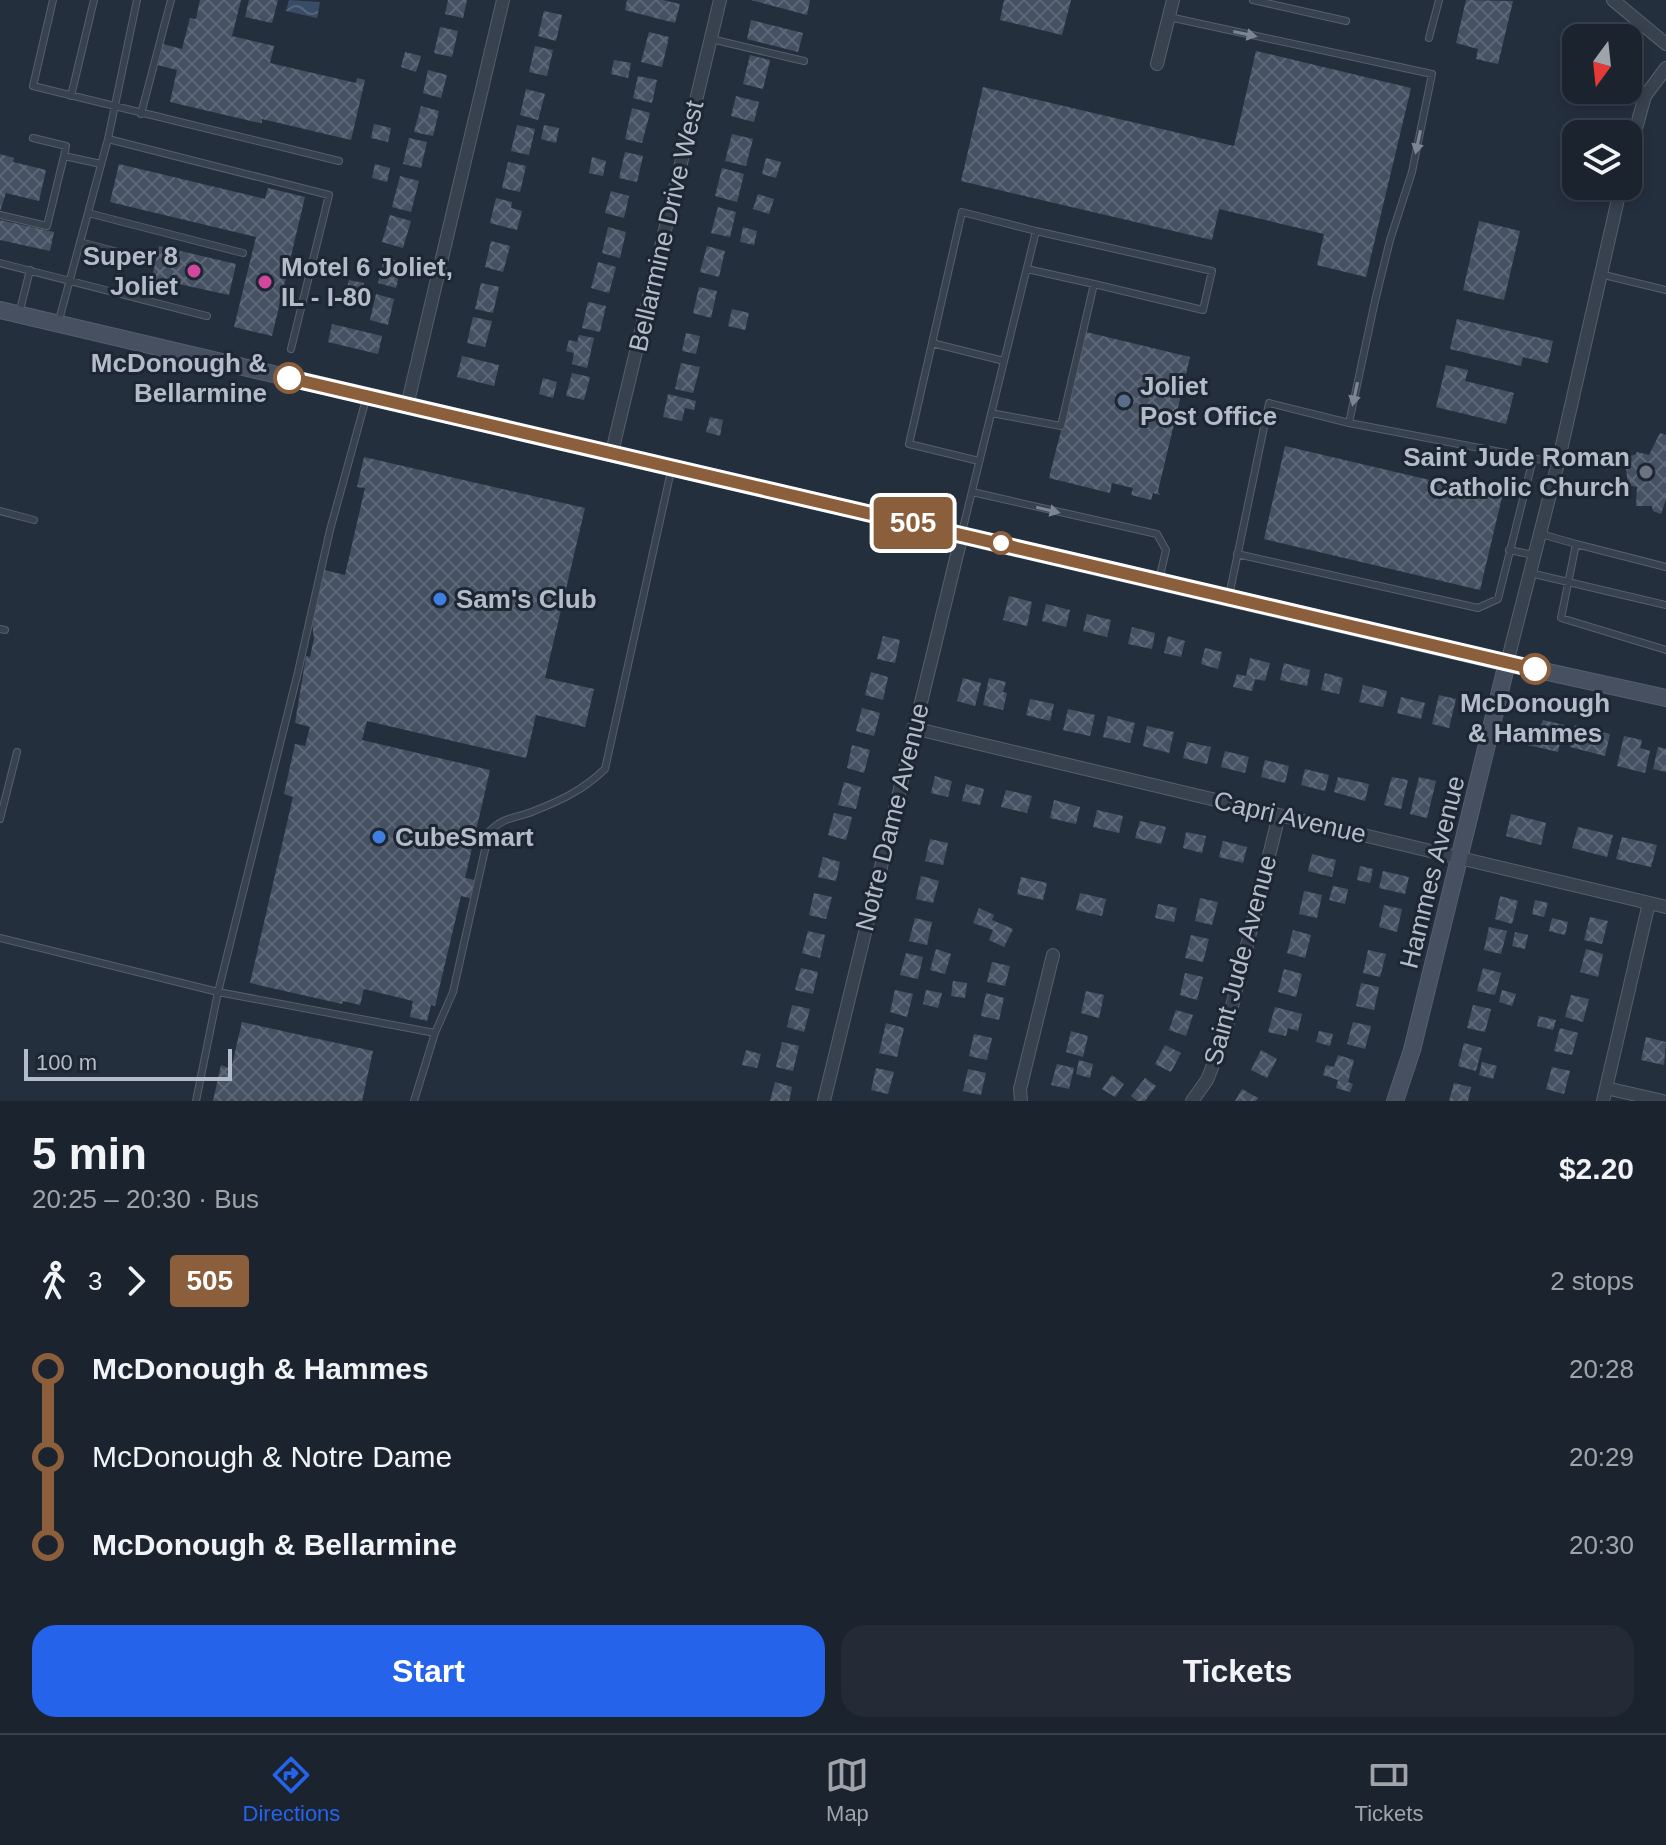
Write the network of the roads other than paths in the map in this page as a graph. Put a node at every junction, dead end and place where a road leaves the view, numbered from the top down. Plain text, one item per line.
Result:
1 (53, 0) edge
2 (94, 0) edge
3 (137, 0) edge
4 (171, 0) edge
5 (503, 0) edge
6 (720, 0) edge
7 (1173, 0) edge
8 (1253, 0) edge
9 (1439, 0) edge
10 (1613, 0) edge
11 (1169, 17) junction
12 (1346, 21) dead end
13 (1429, 38) dead end
14 (711, 39) junction
15 (1666, 44) edge
16 (804, 61) dead end
17 (1157, 64) dead end
18 (1666, 68) edge
19 (71, 96) junction
20 (115, 107) junction
21 (141, 114) junction
22 (1638, 120) edge
23 (33, 138) dead end
24 (108, 139) junction
25 (64, 156) junction
26 (339, 161) dead end
27 (101, 164) junction
28 (1618, 200) edge
29 (88, 213) junction
30 (0, 215) edge
31 (1036, 231) junction
32 (80, 242) junction
33 (243, 253) dead end
34 (140, 258) dead end
35 (0, 263) edge
36 (1027, 269) junction
37 (30, 270) junction
38 (1599, 274) junction
39 (69, 280) junction
40 (1094, 284) junction
41 (1666, 290) edge
42 (0, 310) edge
43 (19, 314) junction
44 (207, 316) dead end
45 (58, 324) junction
46 (932, 343) junction
47 (291, 349) dead end
48 (1004, 361) junction
49 (367, 397) junction
50 (407, 406) junction
51 (991, 413) junction
52 (1349, 423) junction
53 (612, 452) junction
54 (1533, 459) junction
55 (979, 461) junction
56 (1558, 463) junction
57 (672, 466) junction
58 (972, 492) junction
59 (0, 511) edge
60 (34, 520) dead end
61 (962, 534) junction
62 (1539, 534) junction
63 (1576, 544) junction
64 (1509, 550) junction
65 (1237, 554) junction
66 (1534, 555) junction
67 (1666, 567) edge
68 (1530, 573) junction
69 (1159, 580) junction
70 (1568, 581) junction
71 (1229, 596) junction
72 (1666, 605) edge
73 (1666, 650) edge
74 (1507, 663) junction
75 (1666, 698) edge
76 (913, 728) junction
77 (17, 752) dead end
78 (1279, 815) junction
79 (0, 819) edge
80 (1461, 857) junction
81 (1649, 903) junction
82 (1666, 907) edge
83 (0, 938) edge
84 (1053, 955) dead end
85 (218, 992) junction
86 (435, 1033) junction
87 (1605, 1094) edge
88 (196, 1101) edge
89 (414, 1101) edge
90 (824, 1101) edge
91 (1021, 1101) edge
92 (1192, 1101) edge
93 (1395, 1101) edge
94 (1663, 1101) edge

1 - 19 lane
2 - 19 lane
3 - 20 lane
4 - 21 lane
5 - 50 street
6 - 14 street, Bellarmine Drive West
7 - 11 street
8 - 12 lane
9 - 13 lane
10 - 15 street
11 - 17 street
11 -> 52 lane
14 - 16 lane
14 - 53 street, Bellarmine Drive West
18 - 22 street
19 - 20 lane
20 - 21 lane
20 - 24 lane
21 - 26 lane
23 - 25 lane
24 - 27 lane
24 - 47 lane
25 - 27 lane
25 - 30 lane
27 - 29 lane
28 - 38 street, Hammes Avenue
29 - 32 lane
29 - 33 lane
31 - 36 lane
31 - 40 lane
31 - 46 lane
32 - 34 lane
32 - 39 lane
35 - 37 lane
36 - 40 lane
36 - 48 lane
37 - 39 lane
37 - 43 lane
38 - 41 lane
38 - 56 street, Hammes Avenue
39 - 44 lane
39 - 45 lane
40 - 51 lane
42 - 43 street
43 - 45 street
45 - 49 street
46 - 48 lane
46 - 55 lane
48 - 51 lane
49 - 50 street
49 - 85 lane
50 - 53 street
51 - 55 lane
52 - 54 lane
52 - 65 lane
53 - 57 street
54 - 56 lane
54 - 64 lane
55 - 58 lane
56 - 62 street, Hammes Avenue
57 - 61 street
57 - 86 lane
58 - 61 lane
58 -> 69 lane
59 - 60 lane
61 - 69 street
61 - 76 street, Notre Dame Avenue
62 - 63 lane
62 - 66 street, Hammes Avenue
63 - 67 lane
63 - 70 lane
64 - 65 lane
64 - 66 lane
65 - 71 lane
66 - 68 street, Hammes Avenue
68 - 70 lane
68 - 74 street, Hammes Avenue
69 - 71 street
70 - 72 lane
70 - 73 lane
71 - 74 street
74 - 75 street
74 - 80 street, Hammes Avenue
76 - 78 street, Capri Avenue
76 - 90 street, Notre Dame Avenue
77 - 79 lane
78 - 80 street, Capri Avenue
78 - 92 street, Saint Jude Avenue
80 - 81 street, Capri Avenue
80 - 93 street, Hammes Avenue
81 - 82 street, Capri Avenue
81 - 87 street
83 - 85 lane
84 - 91 street
85 - 86 lane
85 - 88 lane
86 - 89 lane
87 - 94 street

